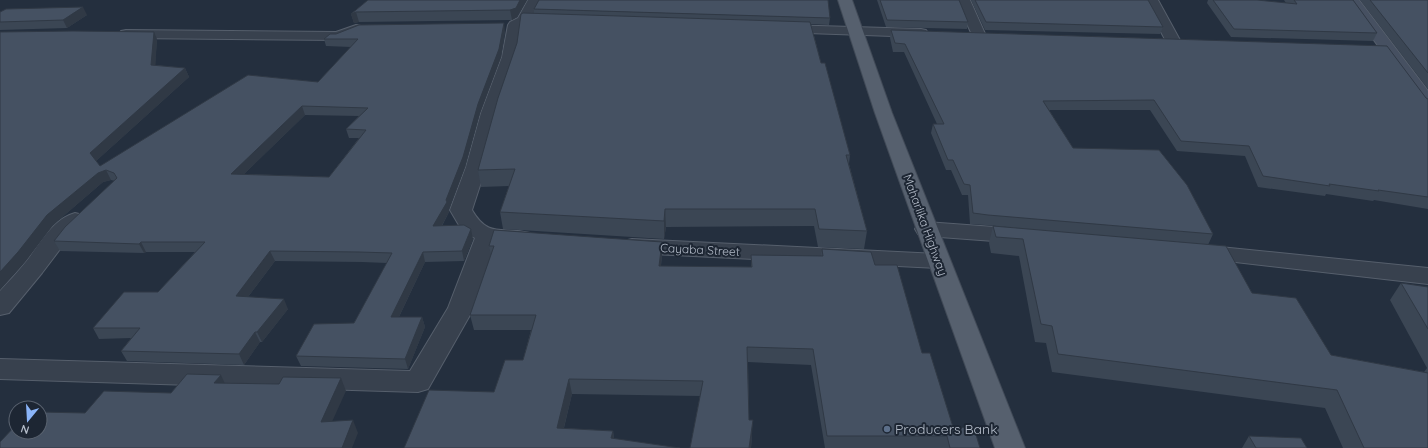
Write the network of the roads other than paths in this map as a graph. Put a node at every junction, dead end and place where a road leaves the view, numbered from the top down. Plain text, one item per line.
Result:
1 (535, 0) edge
2 (845, 0) edge
3 (963, 0) edge
4 (1151, 0) edge
5 (1352, 0) edge
6 (367, 27) edge
7 (767, 28) edge
8 (855, 31) junction
9 (114, 34) edge
10 (933, 34) edge
11 (964, 35) edge
12 (980, 36) junction
13 (995, 36) edge
14 (1157, 41) edge
15 (1172, 42) junction
16 (1188, 42) edge
17 (1370, 48) edge
18 (1386, 48) junction
19 (1428, 103) edge
20 (89, 206) edge
21 (926, 230) junction
22 (487, 236) junction
23 (1042, 238) edge
24 (543, 240) edge
25 (614, 245) edge
26 (1177, 250) edge
27 (938, 261) junction
28 (1428, 276) edge
29 (0, 307) edge
30 (0, 369) edge
31 (1010, 448) edge

1 - 22 street
2 - 8 main road, Maharlika Highway
3 - 12 street
4 - 15 street
5 - 18 street
6 - 9 street
7 - 8 street
8 - 10 street
8 - 21 main road, Maharlika Highway
11 - 12 street
12 - 13 street
14 - 15 street
15 - 16 street
17 - 18 street
18 - 19 street
20 - 29 street
21 - 23 street
21 - 27 main road, Maharlika Highway
22 - 24 street
22 - 30 street
25 - 27 street, Cayaba Street
26 - 28 street
27 - 31 main road, Maharlika Highway

